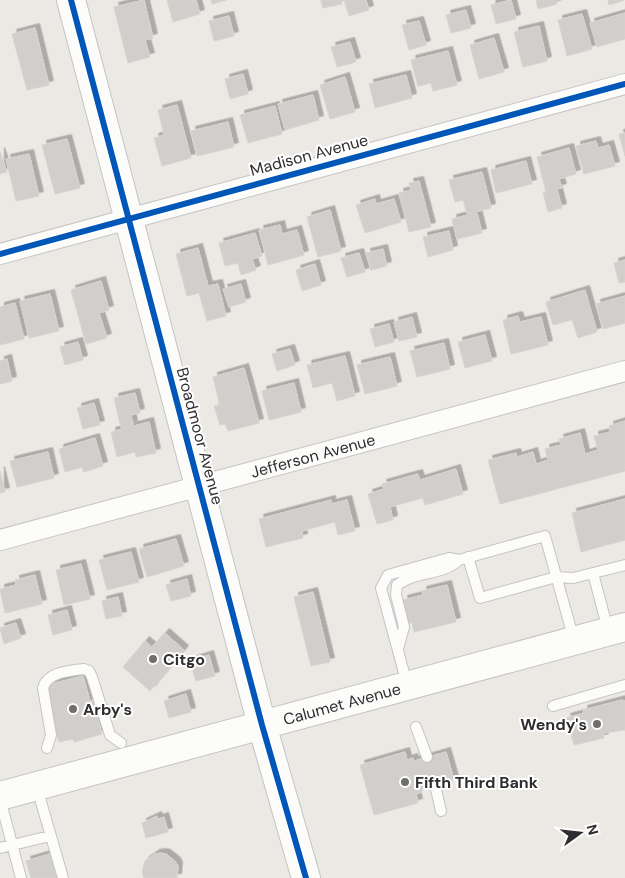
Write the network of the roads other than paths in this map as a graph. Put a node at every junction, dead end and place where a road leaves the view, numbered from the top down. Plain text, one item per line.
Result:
1 (71, 0) edge
2 (625, 84) edge
3 (128, 219) junction
4 (0, 254) edge
5 (625, 371) edge
6 (199, 486) junction
7 (0, 540) edge
8 (464, 559) junction
9 (625, 565) edge
10 (593, 573) junction
11 (556, 577) junction
12 (617, 629) edge
13 (574, 641) junction
14 (398, 650) junction
15 (408, 685) junction
16 (625, 685) edge
17 (553, 706) dead end
18 (262, 725) junction
19 (416, 727) dead end
20 (121, 742) dead end
21 (47, 748) dead end
22 (427, 758) dead end
23 (435, 785) dead end
24 (36, 786) junction
25 (0, 798) edge
26 (441, 811) dead end
27 (50, 836) junction
28 (12, 845) junction
29 (0, 848) edge
30 (21, 878) edge
31 (63, 878) edge
32 (306, 878) edge

1 - 3 street, Broadmoor Avenue
2 - 3 street, Madison Avenue
3 - 4 street, Madison Avenue
3 - 6 street, Broadmoor Avenue
5 - 6 street, Jefferson Avenue
6 - 7 street, Jefferson Avenue
6 - 18 street, Broadmoor Avenue
8 - 11 lane
8 - 11 lane
8 - 14 lane
8 - 14 lane
9 - 10 lane
10 - 11 lane
10 - 12 lane
11 - 13 lane
12 - 13 street, Calumet Avenue
13 - 15 street, Calumet Avenue
14 - 15 lane
15 - 18 street, Calumet Avenue
16 - 17 lane
18 - 24 street, Calumet Avenue
18 - 32 street, Broadmoor Avenue
19 - 22 lane
20 - 21 lane
23 - 26 lane
24 - 25 street, Calumet Avenue
24 - 27 lane
25 - 28 lane
27 - 28 lane
27 - 31 lane
28 - 29 lane
28 - 30 lane

